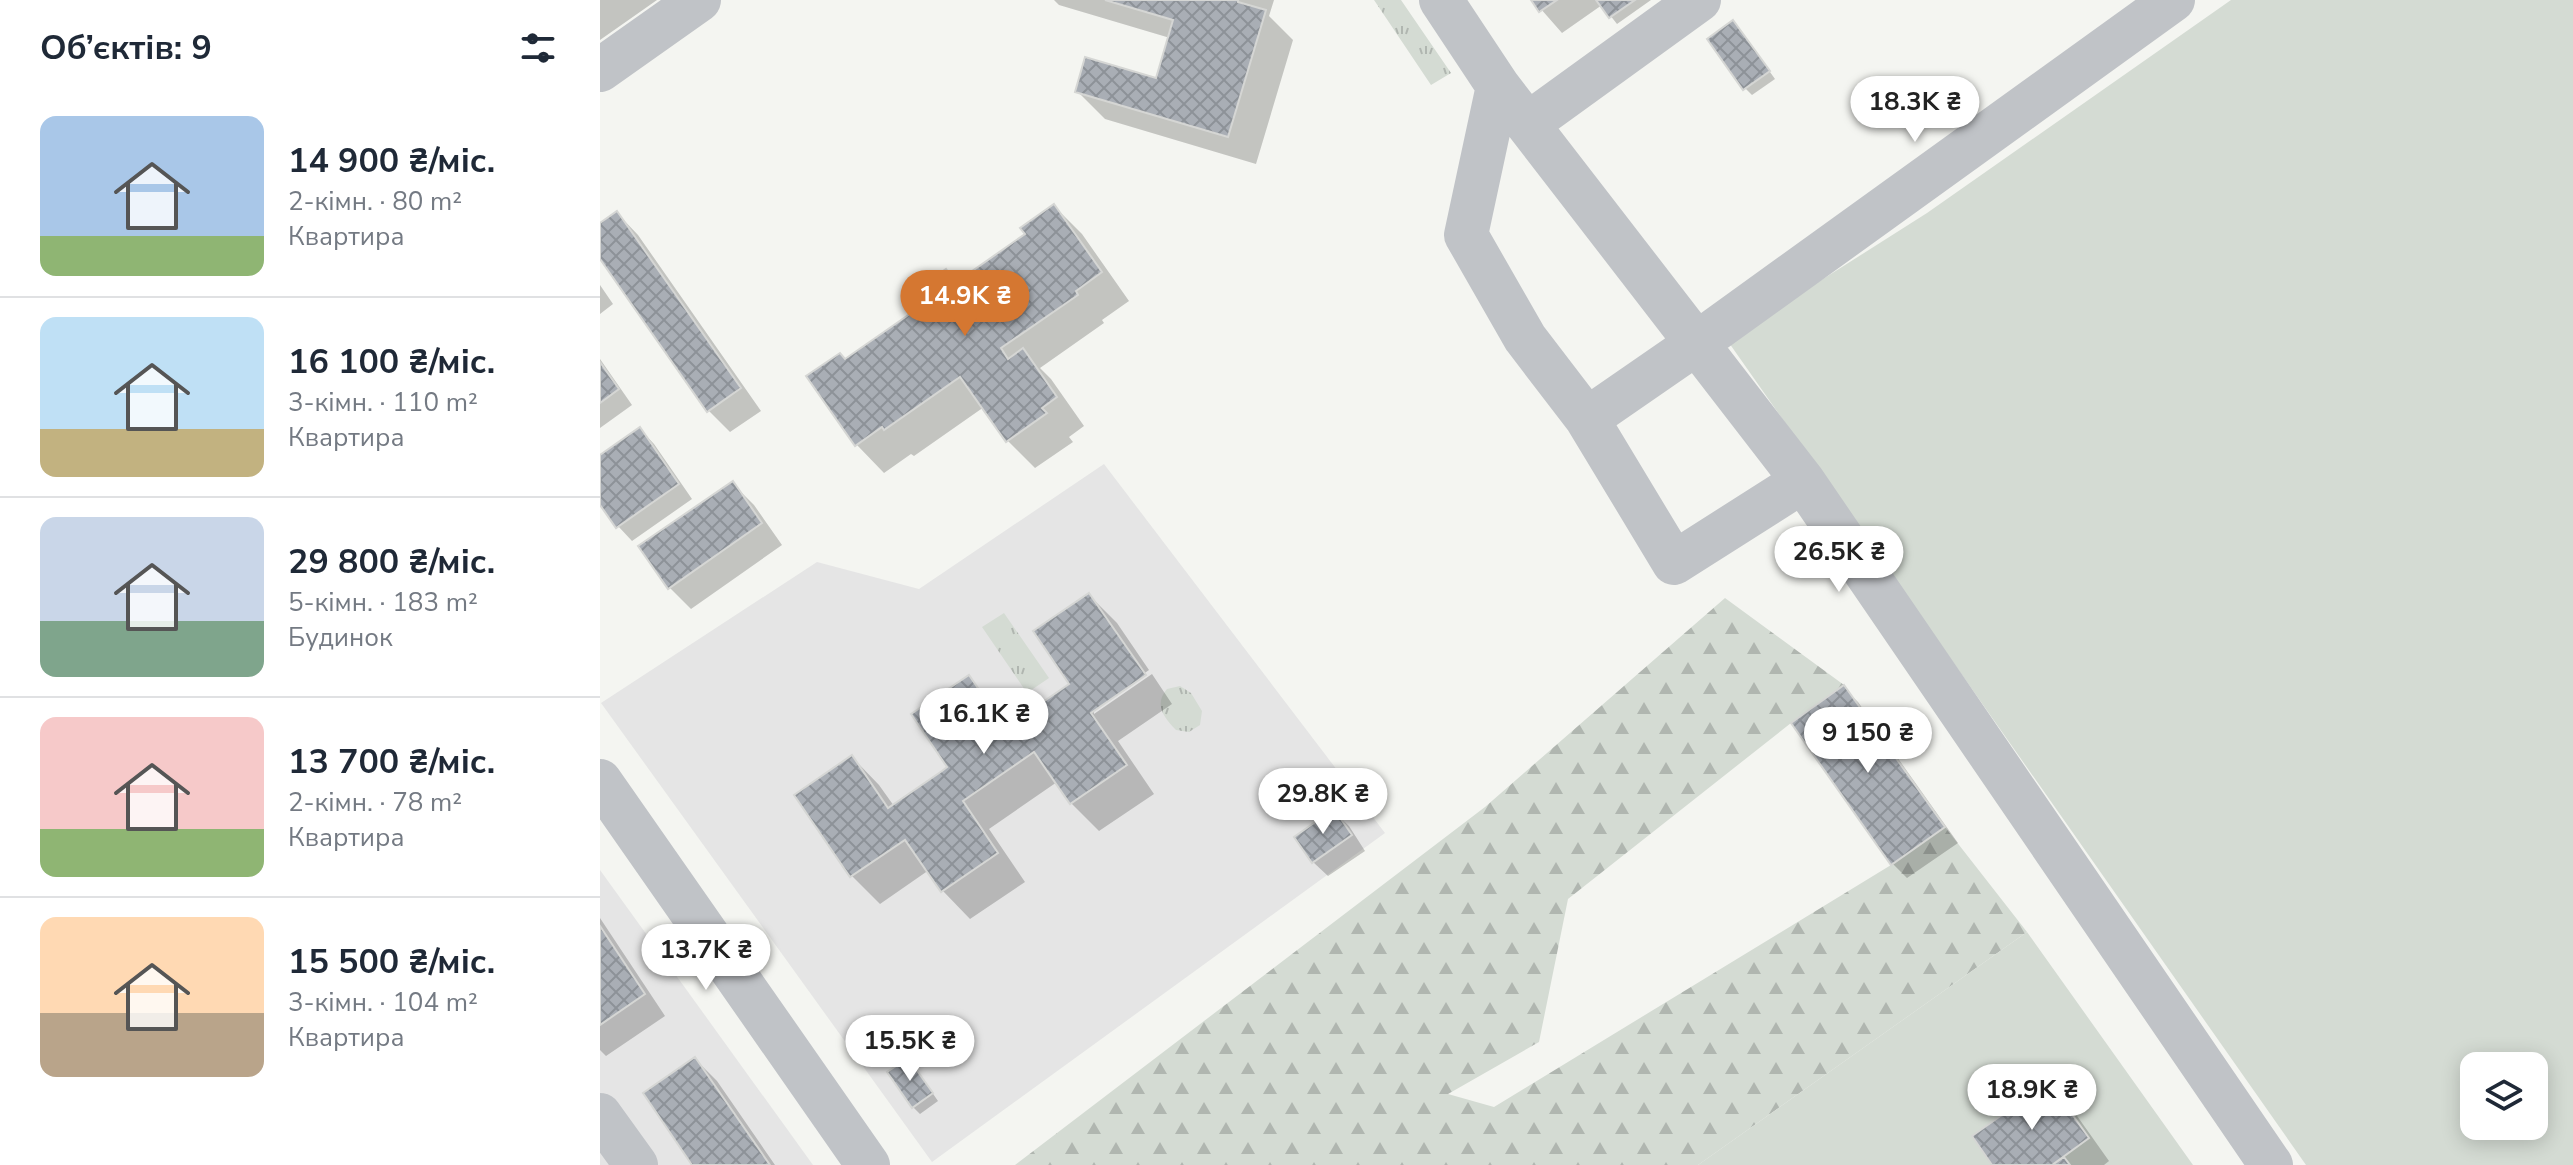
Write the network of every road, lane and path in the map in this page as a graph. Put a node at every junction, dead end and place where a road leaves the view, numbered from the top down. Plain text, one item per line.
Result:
1 (699, 0) edge
2 (1441, 0) edge
3 (1699, 0) edge
4 (2173, 0) edge
5 (600, 70) edge
6 (1498, 86) junction
7 (1529, 123) junction
8 (1697, 343) junction
9 (1587, 419) junction
10 (1803, 481) junction
11 (600, 781) edge
12 (600, 1115) edge
13 (2261, 1161) edge
14 (636, 1165) edge
15 (868, 1165) edge

1 - 5 street
2 - 6 street
3 - 7 street
4 - 8 street
6 - 7 street
6 - 9 street
7 - 8 street
8 - 9 street
8 - 10 street
9 - 10 street
10 - 13 street
11 - 15 street
12 - 14 street

